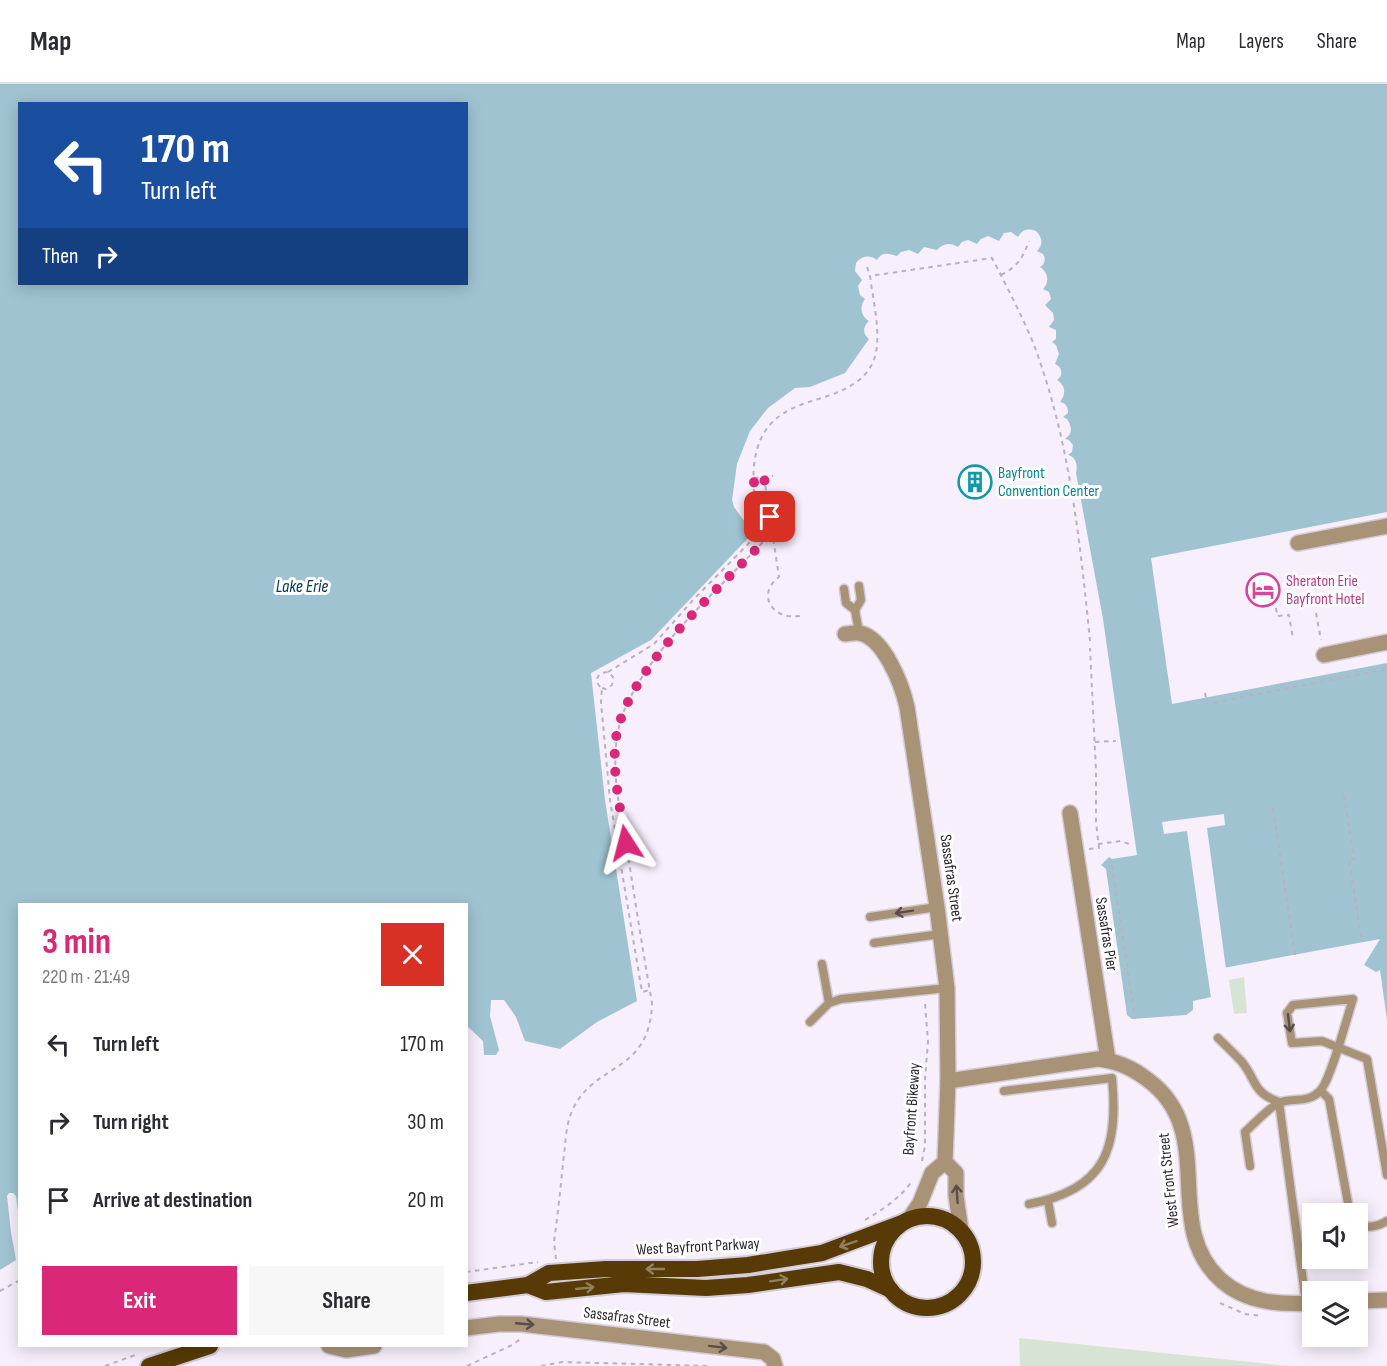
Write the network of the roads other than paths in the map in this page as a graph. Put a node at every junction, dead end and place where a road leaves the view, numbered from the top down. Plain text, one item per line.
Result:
1 (1387, 526) edge
2 (1298, 543) dead end
3 (859, 586) dead end
4 (844, 589) dead end
5 (855, 610) junction
6 (852, 633) joint
7 (1387, 642) edge
8 (1323, 649) road end
9 (1070, 813) dead end
10 (937, 907) junction
11 (870, 917) dead end
12 (941, 934) junction
13 (874, 943) dead end
14 (822, 964) dead end
15 (947, 988) junction
16 (829, 1003) junction
17 (810, 1023) dead end
18 (1218, 1038) dead end
19 (1338, 1046) junction
20 (1108, 1060) junction
21 (948, 1081) junction
22 (1004, 1091) dead end
23 (1321, 1091) junction
24 (1279, 1102) junction
25 (945, 1162) junction
26 (1250, 1166) dead end
27 (1387, 1175) edge
28 (1048, 1201) junction
29 (1348, 1203) edge
30 (1029, 1204) dead end
31 (1387, 1221) edge
32 (905, 1222) junction
33 (1052, 1222) dead end
34 (1368, 1228) edge
35 (961, 1230) junction
36 (1306, 1281) edge
37 (528, 1285) junction
38 (891, 1290) junction
39 (468, 1293) edge
40 (1387, 1300) edge
41 (1368, 1301) edge
42 (1302, 1303) edge
43 (468, 1329) edge
44 (205, 1347) edge
45 (333, 1347) edge
46 (367, 1347) edge
47 (148, 1359) edge
48 (775, 1366) edge

1 - 2 street
3 - 5 lane
4 - 5 lane
5 - 6 lane
6 - 10 street, Sassafras Street
7 - 8 street
9 - 20 street, Sassafras Pier
10 -> 11 lane
10 - 12 street, Sassafras Street
12 - 13 lane
12 - 15 street, Sassafras Street
14 - 16 lane
15 - 16 lane
15 - 21 street, Sassafras Street
16 - 17 lane
18 - 24 lane
19 -> 19 lane
19 - 23 lane
19 - 27 lane
20 - 21 street, West Front Street
20 - 42 street, West Front Street
21 - 25 street, Sassafras Street
22 - 28 lane
23 - 24 lane
23 - 29 lane
24 - 26 lane
24 - 36 lane
25 - 32 street
35 -> 25 street, Sassafras Street
28 - 30 lane
28 - 33 lane
31 - 34 lane
32 - 35 highway
32 -> 37 highway, West Bayfront Parkway
32 - 38 highway
35 - 38 highway
37 -> 38 highway, West Bayfront Parkway
37 - 39 highway, West Bayfront Parkway
40 - 41 street
43 -> 48 street, Sassafras Street
44 - 47 highway
45 - 46 street

